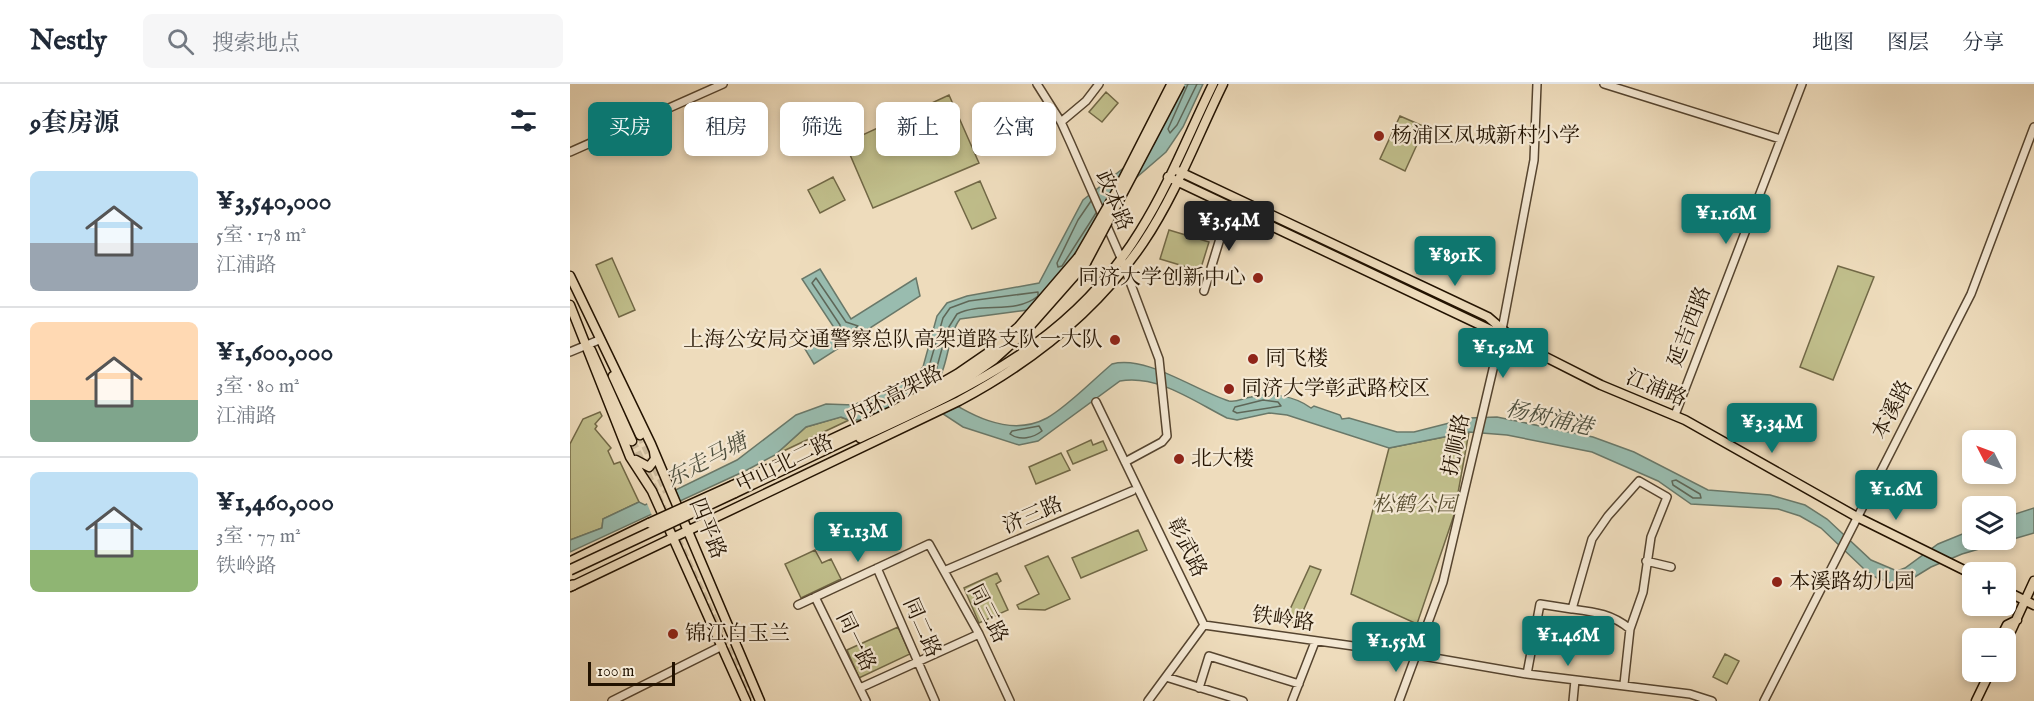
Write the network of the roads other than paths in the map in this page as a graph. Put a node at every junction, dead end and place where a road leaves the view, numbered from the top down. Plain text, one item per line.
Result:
1 (723, 84) edge
2 (1037, 84) edge
3 (1099, 84) edge
4 (1172, 84) edge
5 (1180, 84) edge
6 (1213, 84) edge
7 (1223, 84) edge
8 (1537, 84) edge
9 (1604, 84) edge
10 (1802, 84) edge
11 (1061, 122) junction
12 (2034, 127) edge
13 (1780, 139) junction
14 (570, 152) edge
15 (1174, 175) junction
16 (1230, 206) dead end
17 (1121, 258) junction
18 (1125, 268) junction
19 (570, 276) edge
20 (1204, 291) dead end
21 (570, 305) edge
22 (1501, 331) junction
23 (599, 340) junction
24 (587, 345) junction
25 (570, 352) edge
26 (1096, 402) dead end
27 (931, 410) junction
28 (1675, 415) junction
29 (640, 435) tunnel mouth
30 (632, 441) tunnel mouth
31 (651, 444) junction
32 (628, 451) junction
33 (1125, 462) junction
34 (1132, 491) dead end
35 (1857, 517) junction
36 (682, 519) junction
37 (667, 526) junction
38 (688, 532) junction
39 (673, 539) junction
40 (1646, 561) junction
41 (570, 562) edge
42 (1671, 567) dead end
43 (877, 568) junction
44 (1962, 569) edge
45 (570, 570) edge
46 (946, 570) junction
47 (2034, 581) edge
48 (571, 586) edge
49 (2016, 596) edge
50 (815, 597) junction
51 (2030, 603) edge
52 (798, 605) dead end
53 (1572, 609) junction
54 (2018, 619) junction
55 (1204, 625) junction
56 (2006, 628) edge
57 (2013, 628) edge
58 (1630, 629) junction
59 (979, 633) junction
60 (1315, 642) junction
61 (722, 646) junction
62 (1417, 655) junction
63 (918, 662) junction
64 (1527, 674) junction
65 (1166, 677) junction
66 (1575, 680) junction
67 (1979, 682) edge
68 (1985, 682) edge
69 (1299, 684) junction
70 (1624, 684) junction
71 (860, 688) junction
72 (1199, 688) junction
73 (612, 701) edge
74 (746, 701) edge
75 (760, 701) edge
76 (866, 701) edge
77 (935, 701) edge
78 (1010, 701) edge
79 (1148, 701) edge
80 (1243, 701) edge
81 (1292, 701) edge
82 (1399, 701) edge
83 (1574, 701) edge
84 (1712, 701) edge
85 (1764, 701) edge
86 (1970, 701) edge
87 (1976, 701) edge

1 - 14 street
2 - 11 street, 政本路
3 - 11 street
4 - 41 highway, 内环高架路, bridge
5 - 45 highway, 内环高架路, bridge
6 - 15 main road, 中山北二路
7 - 15 main road, 中山北二路
8 - 22 street, 抚顺路
9 - 13 street
10 - 13 street, 延吉西路
11 - 17 street, 政本路
12 - 35 street, 本溪路
13 - 28 street, 延吉西路
15 - 17 main road, 中山北二路
15 - 18 main road, 中山北二路
15 - 22 main road, 江浦路
16 - 20 street
17 - 18 street, 政本路
17 - 27 main road, 中山北二路
18 - 27 main road, 中山北二路
18 - 33 street, 政本路
19 - 23 main road, 四平路
21 - 24 main road, 四平路
22 - 28 main road, 江浦路
22 - 62 street, 抚顺路
23 - 24 street
23 - 29 main road
23 - 31 main road, 四平路
24 - 25 street
24 - 30 main road
24 - 32 main road, 四平路
26 - 33 street, 彰武路
27 - 36 main road, 中山北二路
27 - 38 main road, 中山北二路
28 - 35 main road, 江浦路
31 - 32 main road
31 - 36 main road, 四平路
32 - 37 main road, 四平路
33 - 55 street, 彰武路
34 - 46 street, 济三路
35 - 44 main road, 江浦路
35 - 85 street, 本溪路
36 - 37 main road, 中山北二路
36 - 38 main road, 四平路
37 - 39 main road, 四平路
37 - 45 main road, 中山北二路
38 - 39 main road, 中山北二路
38 - 75 main road, 四平路
39 - 48 main road, 中山北二路
39 - 61 main road, 四平路
40 - 42 street
40 - 53 street
40 - 58 street
43 - 46 street, 同三路
43 - 50 street
43 - 63 street, 同二路
46 - 59 street, 同三路
47 - 51 main road
49 - 51 main road
50 - 52 street
50 - 71 street, 同一路
51 - 54 main road
53 - 58 street
53 - 64 street
54 - 56 main road
54 - 57 main road
55 - 60 street, 铁岭路
55 - 65 street
58 - 70 street
59 - 63 street
59 - 78 street, 同三路
60 - 62 street, 铁岭路
60 - 69 street
61 - 73 street
61 - 74 main road, 四平路
62 - 64 street, 铁岭路
62 - 82 street, 抚顺路
63 - 71 street
63 - 77 street, 同二路
64 - 66 street, 铁岭路
65 - 72 street
65 - 79 street
66 - 70 street, 铁岭路
66 - 83 street
67 - 86 main road
68 - 87 main road
69 - 72 street
69 - 81 street
70 - 84 street, 铁岭路
71 - 76 street, 同一路
72 - 80 street

